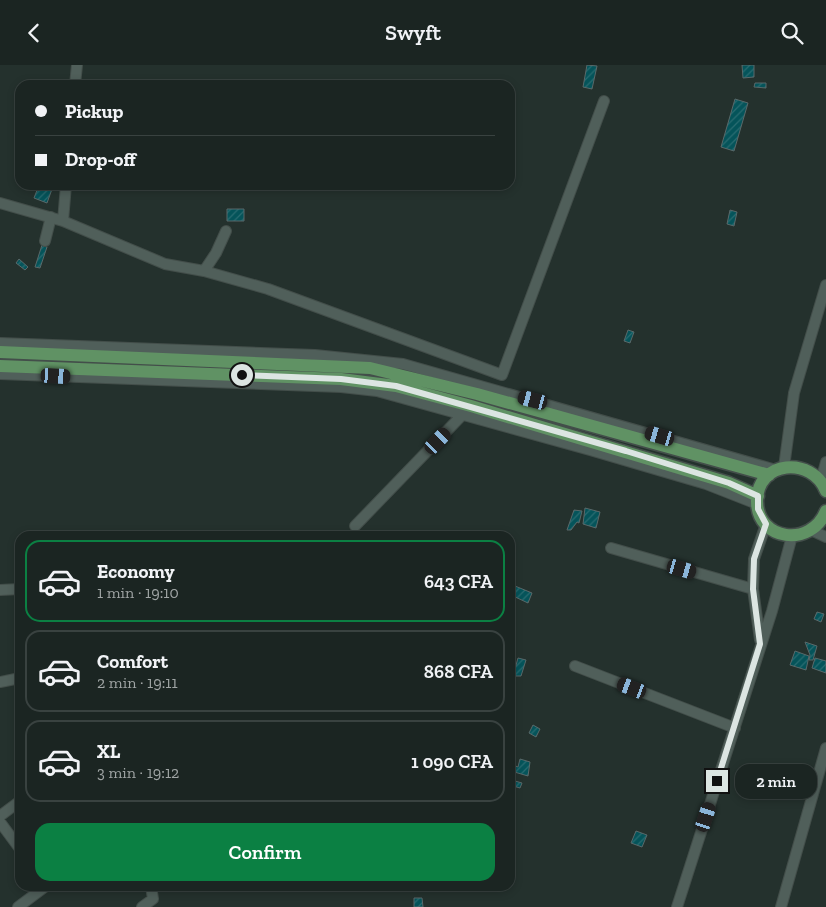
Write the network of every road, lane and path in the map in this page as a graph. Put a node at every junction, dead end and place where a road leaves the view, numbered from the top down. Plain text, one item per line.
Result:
1 (77, 65) edge
2 (76, 80) edge
3 (604, 101) dead end
4 (66, 190) edge
5 (0, 203) edge
6 (51, 217) junction
7 (63, 221) junction
8 (226, 231) dead end
9 (45, 241) dead end
10 (204, 271) junction
11 (826, 285) edge
12 (0, 343) edge
13 (0, 352) edge
14 (0, 366) edge
15 (0, 374) edge
16 (479, 390) junction
17 (467, 410) junction
18 (826, 462) edge
19 (776, 471) junction
20 (823, 485) edge
21 (758, 500) junction
22 (826, 511) edge
23 (766, 524) junction
24 (355, 526) dead end
25 (818, 528) edge
26 (792, 536) junction
27 (826, 537) edge
28 (612, 548) dead end
29 (15, 589) edge
30 (753, 589) junction
31 (0, 590) edge
32 (760, 644) junction
33 (575, 666) dead end
34 (15, 678) edge
35 (0, 682) edge
36 (735, 727) junction
37 (826, 748) edge
38 (15, 805) edge
39 (0, 816) edge
40 (0, 821) edge
41 (15, 842) edge
42 (39, 891) edge
43 (152, 891) edge
44 (18, 907) edge
45 (142, 907) edge
46 (677, 907) edge
47 (781, 907) edge

1 - 2 street
3 - 10 street
4 - 7 street
5 - 6 street
6 - 7 street
6 - 9 street
7 - 10 street
8 - 10 street
11 - 19 street
12 - 16 street
13 - 16 main road
14 - 17 main road
15 - 17 street
16 - 17 street
16 - 19 main road
17 - 21 main road
17 - 24 street
18 - 20 street
19 - 20 main road
19 - 21 main road
21 - 23 main road
22 - 25 main road
23 - 26 main road
23 - 30 street
25 - 26 main road
25 - 27 street
26 - 32 street
28 - 30 street
29 - 31 street
30 - 32 street
32 - 36 street
33 - 36 street
34 - 35 street
36 - 46 street
37 - 47 street
38 - 39 street
40 - 41 street
42 - 44 street
43 - 45 street

